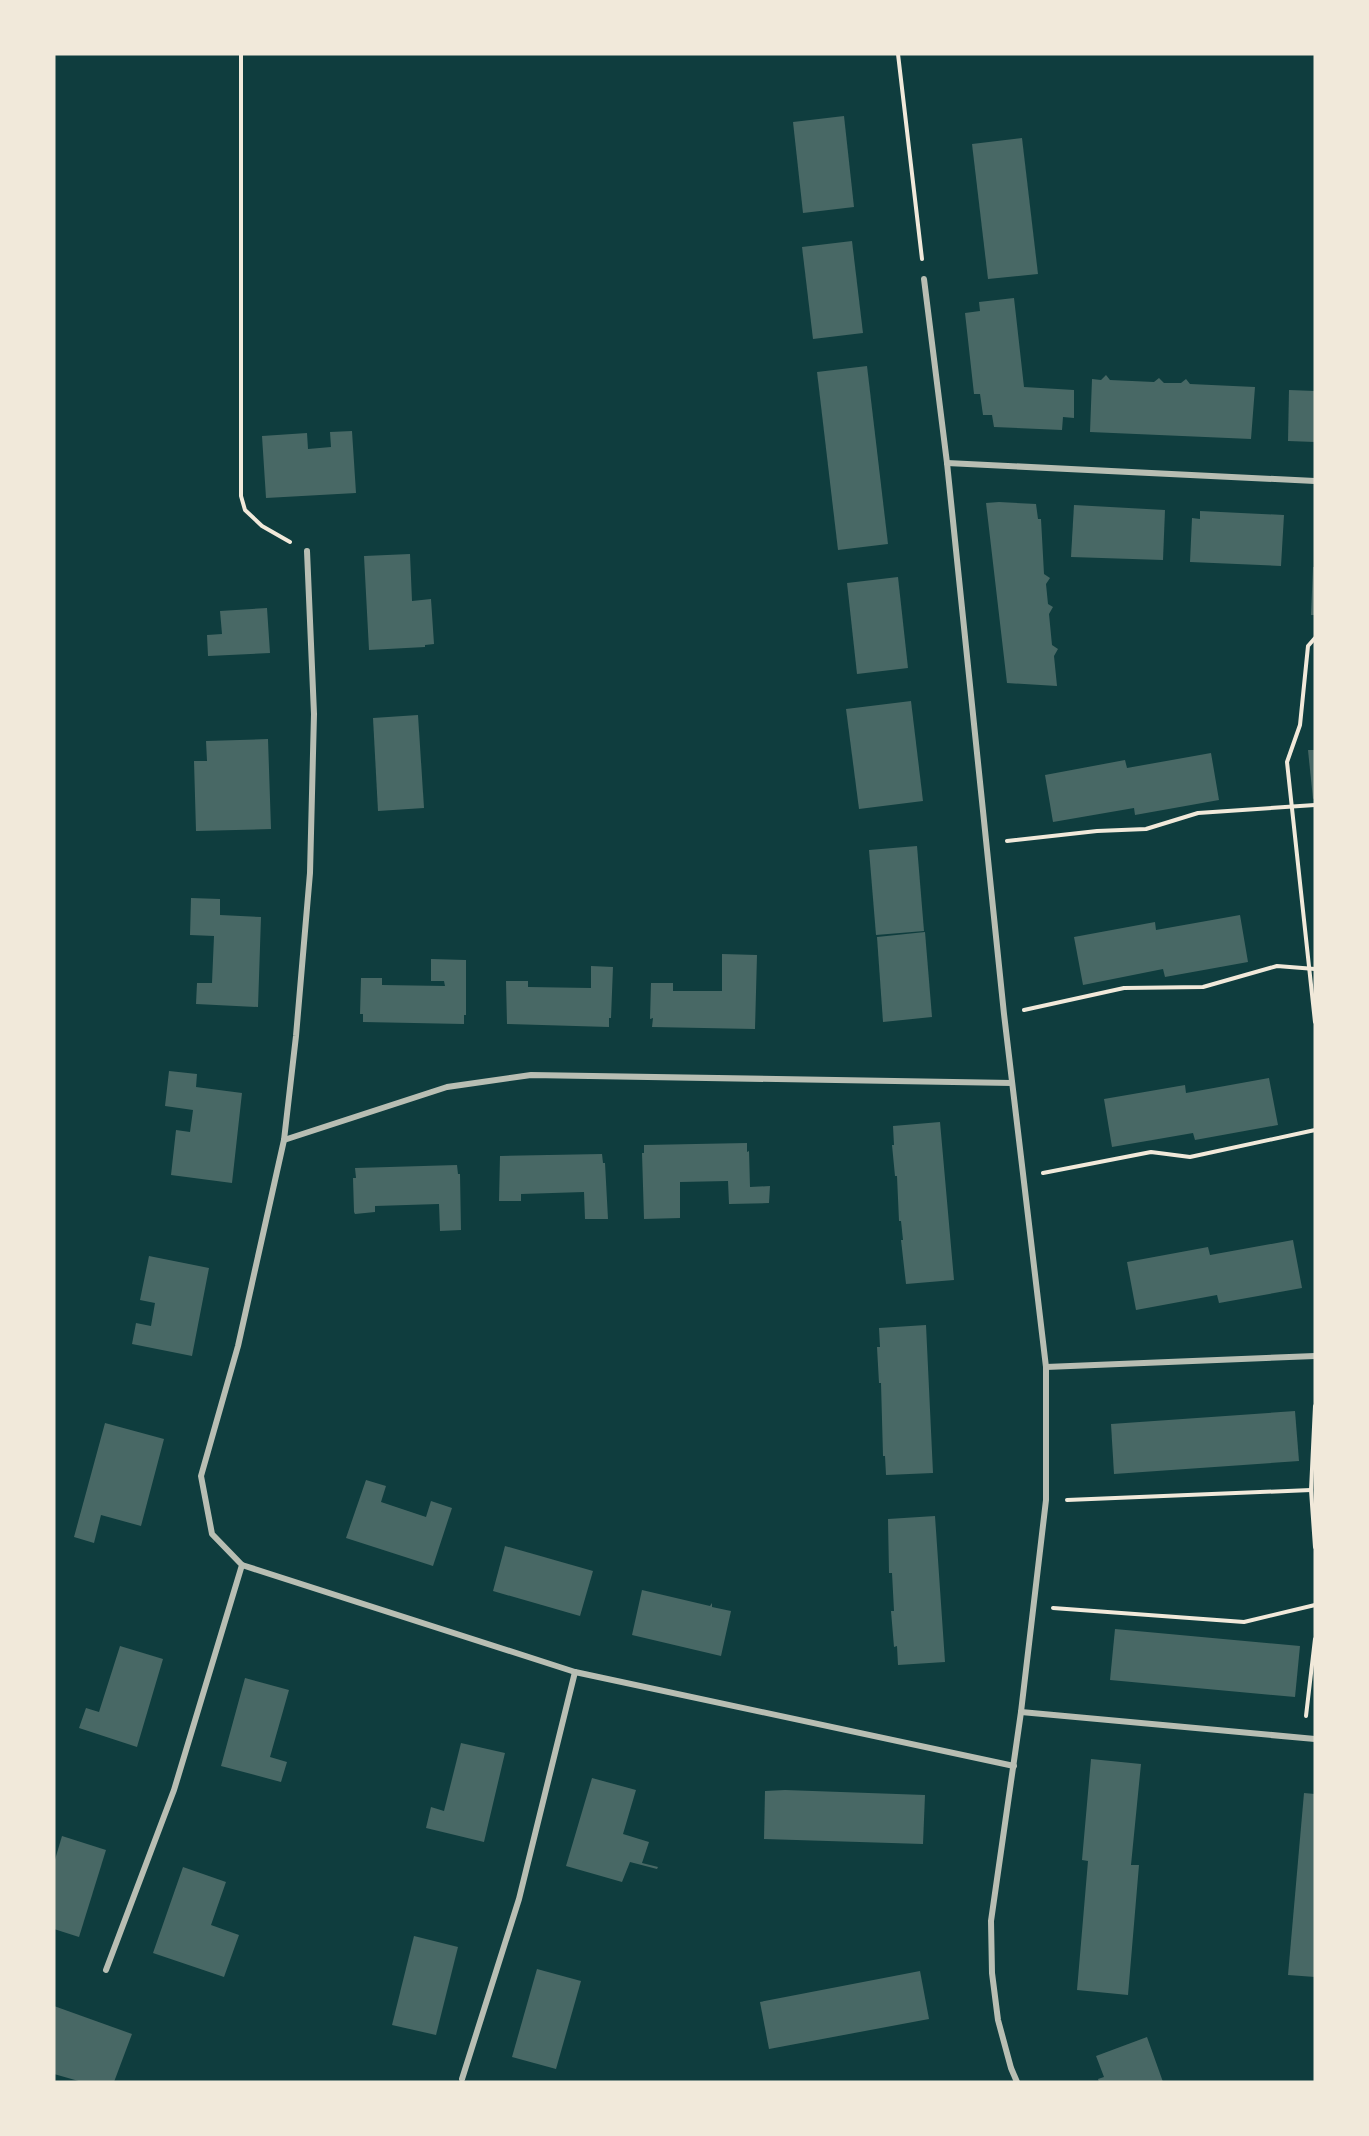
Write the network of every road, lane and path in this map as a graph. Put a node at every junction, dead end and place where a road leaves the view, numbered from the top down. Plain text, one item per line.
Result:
1 (241, 54) edge
2 (898, 54) edge
3 (924, 279) joint
4 (947, 463) junction
5 (1315, 481) edge
6 (307, 551) joint
7 (1315, 638) edge
8 (1315, 804) edge
9 (1291, 806) junction
10 (987, 844) junction
11 (1309, 969) junction
12 (1315, 969) edge
13 (1004, 1014) junction
14 (1315, 1022) edge
15 (1012, 1083) junction
16 (1315, 1130) edge
17 (284, 1140) junction
18 (1024, 1176) junction
19 (1315, 1356) edge
20 (1046, 1366) junction
21 (1315, 1406) edge
22 (1311, 1490) junction
23 (1046, 1500) junction
24 (1313, 1506) edge
25 (1315, 1547) edge
26 (242, 1565) junction
27 (1315, 1605) edge
28 (1034, 1606) junction
29 (1315, 1639) edge
30 (575, 1672) junction
31 (1021, 1712) junction
32 (1303, 1738) junction
33 (1315, 1739) edge
34 (1014, 1766) junction
35 (106, 1970) dead end
36 (462, 2079) dead end
37 (1017, 2082) edge

1 - 6 path
2 - 3 path
3 - 4 street
4 - 5 street
4 - 10 street
6 - 17 street
7 - 9 path
8 - 9 path
9 - 10 path
9 - 11 path
10 - 13 street
11 - 12 path
11 - 13 path
11 - 14 path
13 - 15 street
15 - 17 street
15 - 18 street
16 - 18 path
17 - 26 street
18 - 20 street
19 - 20 street
20 - 23 street
21 - 22 path
22 - 23 path
22 - 24 path
23 - 28 street
24 - 25 path
26 - 30 street
26 - 35 street
27 - 28 path
28 - 31 street
29 - 32 path
30 - 34 street
30 - 36 street
31 - 32 street
31 - 34 street
32 - 33 street
34 - 37 street

